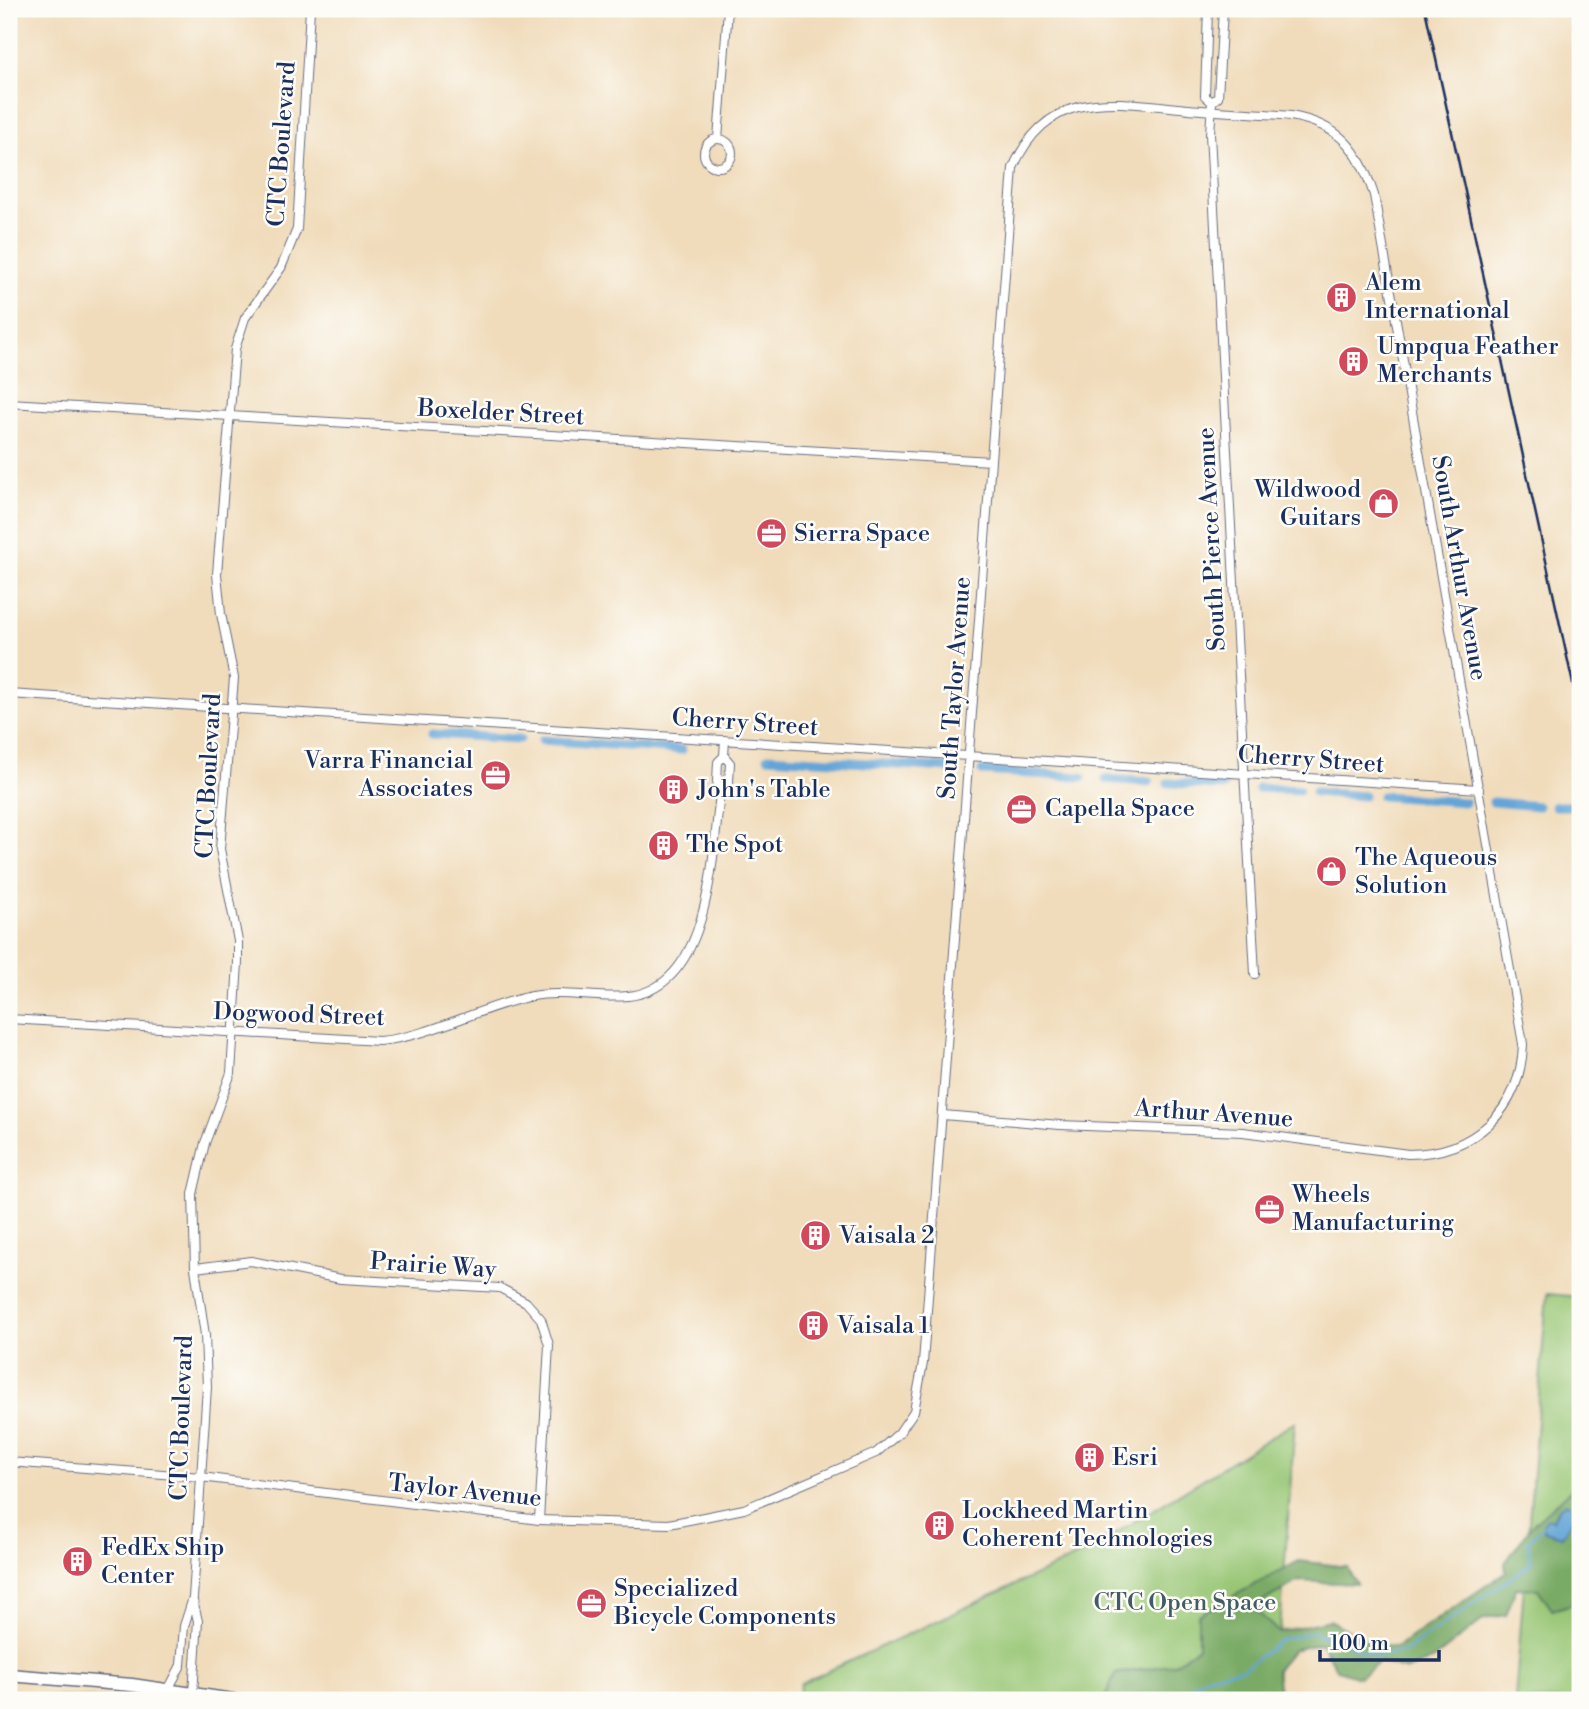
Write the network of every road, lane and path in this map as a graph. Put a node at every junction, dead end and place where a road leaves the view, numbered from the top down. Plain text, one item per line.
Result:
1 (310, 9) edge
2 (728, 9) edge
3 (1208, 9) edge
4 (1223, 9) edge
5 (1211, 106) junction
6 (718, 139) dead end
7 (9, 403) edge
8 (229, 416) junction
9 (990, 461) junction
10 (9, 694) edge
11 (232, 708) junction
12 (725, 740) junction
13 (970, 757) junction
14 (1244, 775) junction
15 (1479, 789) junction
16 (1255, 974) dead end
17 (9, 1019) edge
18 (233, 1032) junction
19 (943, 1115) junction
20 (1477, 1134) joint
21 (195, 1268) junction
22 (899, 1433) joint
23 (9, 1462) edge
24 (201, 1477) junction
25 (539, 1520) junction
26 (193, 1598) junction
27 (9, 1675) edge
28 (167, 1690) junction
29 (193, 1693) junction
30 (233, 1700) edge

1 - 8 street, CTC Boulevard
2 - 6 street
3 - 5 street, South Pierce Avenue
4 - 5 street, South Pierce Avenue
5 - 9 street, South Taylor Avenue
5 - 14 street, South Pierce Avenue
5 - 15 street, South Arthur Avenue
7 - 8 street, Boxelder Street
8 - 9 street, Boxelder Street
8 - 11 street, CTC Boulevard
9 - 13 street, South Taylor Avenue
10 - 11 street, Cherry Street
11 - 12 street, Cherry Street
11 - 18 street, CTC Boulevard
12 - 13 street, Cherry Street
12 - 18 street, Dogwood Street
13 - 14 street, Cherry Street
13 - 19 street, South Taylor Avenue
14 - 15 street, Cherry Street
14 - 16 street, South Pierce Avenue
15 - 20 street, South Arthur Avenue
17 - 18 street, Dogwood Street
18 - 21 street, CTC Boulevard
19 - 20 street, Arthur Avenue
19 - 22 street, South Taylor Avenue
21 - 24 street, CTC Boulevard
21 - 25 street, Prairie Way
22 - 25 street, Taylor Avenue
23 - 24 street, Taylor Avenue
24 - 25 street, Taylor Avenue
24 - 26 street, CTC Boulevard
26 - 28 street, CTC Boulevard
26 - 29 street, CTC Boulevard
27 - 28 main road
28 - 29 main road
29 - 30 main road

